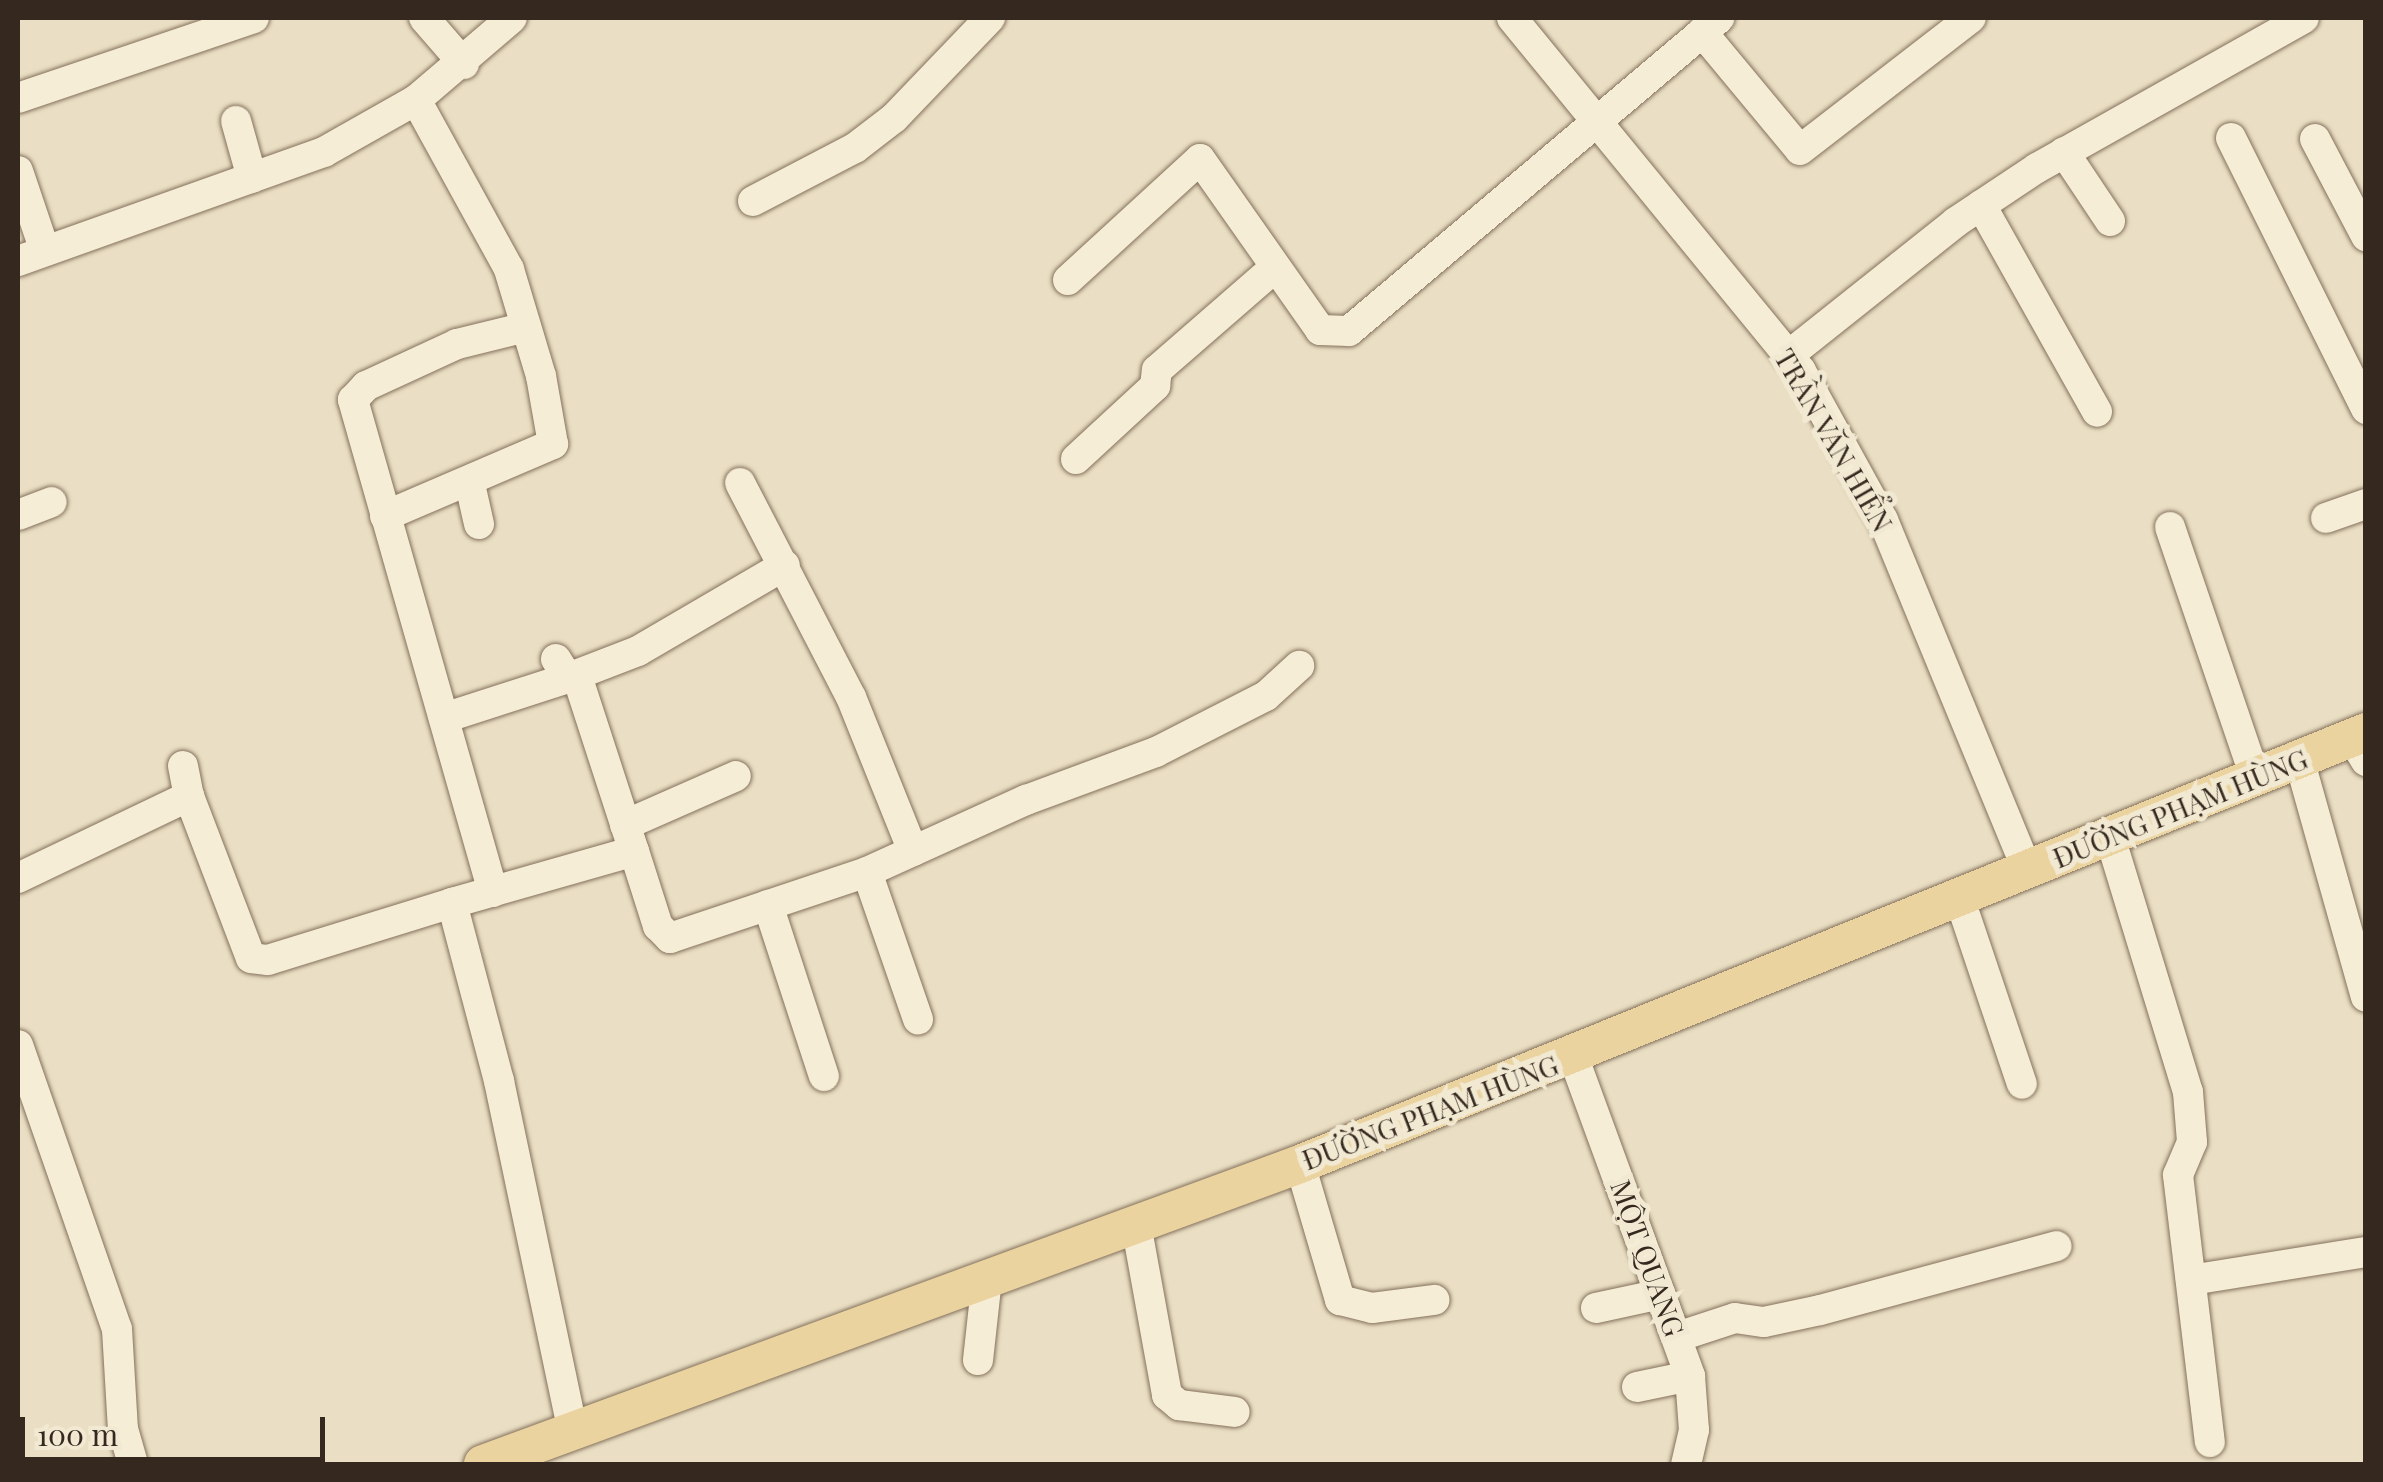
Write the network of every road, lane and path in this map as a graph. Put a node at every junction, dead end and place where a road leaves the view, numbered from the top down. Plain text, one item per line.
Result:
1 (254, 18) edge
2 (424, 18) edge
3 (512, 18) edge
4 (990, 18) edge
5 (1512, 18) edge
6 (1971, 18) edge
7 (2304, 18) edge
8 (1711, 25) edge
9 (464, 64) junction
10 (18, 98) edge
11 (416, 100) junction
12 (1606, 112) junction
13 (236, 122) dead end
14 (2231, 138) dead end
15 (2315, 139) dead end
16 (2064, 152) junction
17 (18, 171) edge
18 (252, 178) junction
19 (754, 201) dead end
20 (1981, 205) junction
21 (2110, 221) dead end
22 (2366, 236) edge
23 (31, 256) edge
24 (1274, 269) junction
25 (1068, 280) dead end
26 (526, 327) junction
27 (1801, 345) junction
28 (2366, 409) edge
29 (2097, 412) dead end
30 (1076, 459) dead end
31 (740, 483) dead end
32 (470, 484) junction
33 (52, 502) dead end
34 (2366, 504) edge
35 (18, 515) edge
36 (385, 516) junction
37 (2326, 518) dead end
38 (478, 524) dead end
39 (2170, 527) dead end
40 (786, 565) junction
41 (1299, 666) dead end
42 (567, 671) junction
43 (444, 718) junction
44 (2361, 743) edge
45 (2299, 759) junction
46 (736, 776) dead end
47 (2255, 777) junction
48 (2110, 836) junction
49 (630, 838) junction
50 (912, 851) junction
51 (2027, 870) junction
52 (866, 872) junction
53 (18, 878) edge
54 (493, 892) junction
55 (1959, 897) junction
56 (452, 903) junction
57 (768, 905) junction
58 (2366, 997) edge
59 (918, 1019) dead end
60 (18, 1047) edge
61 (1574, 1056) junction
62 (824, 1076) dead end
63 (2022, 1084) dead end
64 (1300, 1164) junction
65 (1136, 1224) junction
66 (2057, 1246) dead end
67 (2366, 1252) edge
68 (987, 1279) junction
69 (2191, 1280) junction
70 (1661, 1294) junction
71 (1434, 1300) dead end
72 (1596, 1308) dead end
73 (1677, 1338) junction
74 (978, 1360) dead end
75 (1690, 1376) junction
76 (1636, 1387) dead end
77 (1234, 1412) dead end
78 (573, 1432) junction
79 (2210, 1442) dead end
80 (526, 1456) edge
81 (133, 1464) edge
82 (484, 1464) edge
83 (1686, 1464) edge

1 - 10 street
2 - 9 street
3 - 9 street
4 - 19 street
5 - 12 street, TRẦN VĂN HIỂN
6 - 8 street
7 - 16 street
8 - 12 street
9 - 11 street
11 - 18 street
11 - 26 street
12 - 24 street
12 - 27 street, TRẦN VĂN HIỂN
13 - 18 street
14 - 28 street
15 - 22 street
16 - 20 street
16 - 21 street
17 - 23 street
18 - 23 street
20 - 27 street
20 - 29 street
24 - 25 street
24 - 30 street
26 - 32 street
26 - 36 street
27 - 51 street, TRẦN VĂN HIỂN
31 - 40 street
32 - 36 street
32 - 38 street
33 - 35 street
34 - 37 street
36 - 43 street
39 - 47 street
40 - 42 street
40 - 50 street
41 - 50 street
42 - 43 street
42 - 49 street
43 - 54 street
44 - 45 main road, ĐƯỜNG PHẠM HÙNG
45 - 47 main road, ĐƯỜNG PHẠM HÙNG
45 - 58 street
46 - 49 street
47 - 48 main road, ĐƯỜNG PHẠM HÙNG
48 - 51 main road, ĐƯỜNG PHẠM HÙNG
48 - 69 street
49 - 54 street
49 - 57 street
50 - 52 street
51 - 55 main road, ĐƯỜNG PHẠM HÙNG
52 - 57 street
52 - 59 street
53 - 56 street
54 - 56 street
55 - 61 main road, ĐƯỜNG PHẠM HÙNG
55 - 63 street
56 - 78 street
57 - 62 street
60 - 81 street
61 - 64 main road, ĐƯỜNG PHẠM HÙNG
61 - 70 street, MỘT QUANG
64 - 65 main road, ĐƯỜNG PHẠM HÙNG
64 - 71 street
65 - 68 main road, ĐƯỜNG PHẠM HÙNG
65 - 77 street
66 - 73 street
67 - 69 street
68 - 74 street
68 - 78 main road, ĐƯỜNG PHẠM HÙNG
69 - 79 street
70 - 72 street
70 - 73 street, MỘT QUANG
73 - 75 street, MỘT QUANG
75 - 76 street
75 - 83 street, MỘT QUANG
78 - 80 main road, ĐƯỜNG PHẠM HÙNG
80 - 82 main road, ĐƯỜNG PHẠM HÙNG

